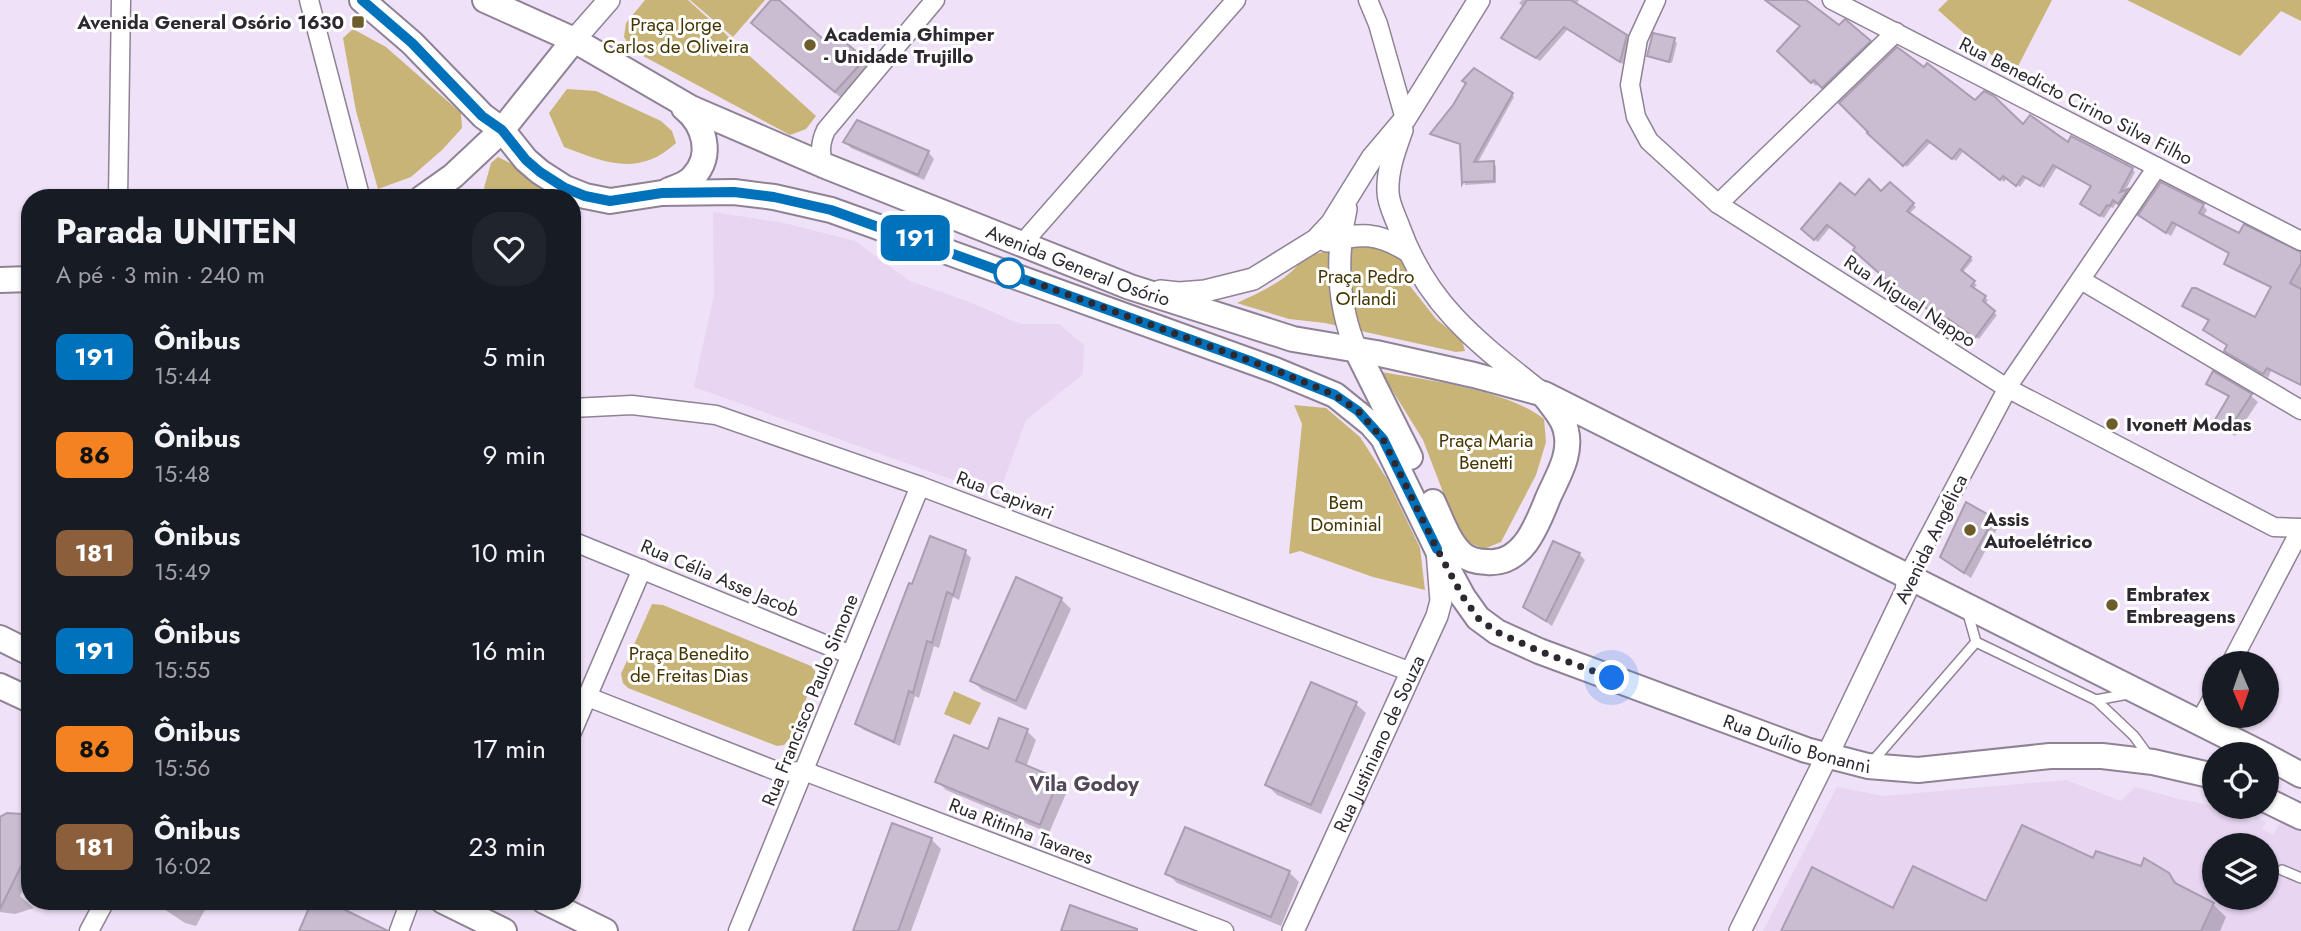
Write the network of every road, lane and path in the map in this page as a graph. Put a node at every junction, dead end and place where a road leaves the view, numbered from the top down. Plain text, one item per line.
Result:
1 (121, 0) edge
2 (309, 0) edge
3 (362, 0) edge
4 (485, 0) edge
5 (609, 0) edge
6 (935, 0) edge
7 (1236, 0) edge
8 (1368, 0) edge
9 (1479, 0) edge
10 (1656, 0) edge
11 (1832, 0) edge
12 (1896, 32) junction
13 (574, 40) junction
14 (677, 102) junction
15 (1405, 119) junction
16 (502, 130) junction
17 (823, 165) junction
18 (2157, 167) junction
19 (118, 189) edge
20 (358, 189) edge
21 (435, 189) edge
22 (568, 189) edge
23 (662, 193) junction
24 (1349, 193) junction
25 (581, 194) edge
26 (610, 201) junction
27 (1718, 204) junction
28 (581, 205) edge
29 (1340, 238) junction
30 (2301, 241) edge
31 (1021, 245) junction
32 (1408, 251) junction
33 (1296, 254) junction
34 (21, 279) edge
35 (0, 280) edge
36 (2081, 280) junction
37 (1130, 287) junction
38 (1357, 351) junction
39 (2007, 388) junction
40 (1544, 394) junction
41 (581, 408) edge
42 (2301, 410) edge
43 (1383, 439) junction
44 (1423, 483) junction
45 (920, 485) junction
46 (2301, 529) edge
47 (581, 545) edge
48 (1437, 549) junction
49 (642, 569) junction
50 (1908, 576) junction
51 (1965, 605) junction
52 (0, 638) edge
53 (1976, 642) junction
54 (21, 648) edge
55 (2237, 651) edge
56 (851, 656) junction
57 (1411, 671) junction
58 (0, 685) edge
59 (2140, 692) junction
60 (21, 696) edge
61 (588, 697) junction
62 (2096, 700) junction
63 (581, 712) edge
64 (2202, 717) edge
65 (2200, 721) junction
66 (2240, 742) edge
67 (1828, 756) junction
68 (2153, 762) junction
69 (2279, 763) edge
70 (1868, 766) junction
71 (804, 771) junction
72 (2202, 773) edge
73 (2301, 775) edge
74 (2279, 806) edge
75 (2301, 817) edge
76 (2282, 870) dead end
77 (2301, 878) edge
78 (100, 910) edge
79 (407, 910) edge
80 (461, 910) edge
81 (562, 910) edge
82 (89, 931) edge
83 (399, 931) edge
84 (504, 931) edge
85 (605, 931) edge
86 (738, 931) edge
87 (1224, 931) edge
88 (1293, 931) edge
89 (1740, 931) edge

1 - 19 street
2 - 20 street
3 - 16 main road, Avenida General Osório
4 - 13 main road, Avenida General Osório
5 - 13 street
6 - 17 street
7 - 31 street
8 - 15 street
9 - 15 street
10 - 27 street, Rua Miguel Nappo
11 - 12 street, Rua Benedicto Cirino Silva Filho
12 - 18 street, Rua Benedicto Cirino Silva Filho
12 - 27 street
13 - 14 main road, Avenida General Osório
13 - 16 main road
14 - 17 main road, Avenida General Osório
14 - 23 main road
15 - 24 street
15 - 32 street
16 - 21 main road
16 - 22 main road, Avenida General Osório
17 - 31 main road, Avenida General Osório
18 - 30 street, Rua Benedicto Cirino Silva Filho
18 - 36 street, Avenida Angélica
23 - 26 main road, Avenida General Osório
23 - 43 main road, Avenida General Osório
24 - 29 street
24 - 33 street
25 - 26 main road, Avenida General Osório
26 - 28 main road
27 - 39 street, Rua Miguel Nappo
29 - 32 street
29 - 33 street
29 - 38 street
31 - 37 main road, Avenida General Osório
32 - 40 street
33 - 37 street
34 - 35 main road
36 - 39 street, Avenida Angélica
36 - 42 street
37 - 38 main road, Avenida General Osório
38 - 40 main road, Avenida General Osório
38 - 44 main road
39 - 46 street, Rua Miguel Nappo
39 - 50 street, Avenida Angélica
40 - 44 main road
40 - 50 main road, Avenida General Osório
41 - 45 street, Rua Capivari
43 - 44 main road
43 - 48 main road, Avenida General Osório
44 - 48 main road
45 - 56 street, Rua Francisco Paulo Simone
45 - 57 street, Rua Capivari
46 - 55 street
47 - 49 street, Rua Célia Asse Jacob
48 - 57 street, Rua Justiniano de Souza
48 - 67 main road, Rua Duílio Bonanni
49 - 56 street, Rua Célia Asse Jacob
49 - 61 street
50 - 51 main road, Avenida General Osório
50 - 67 street, Avenida Angélica
51 - 53 lane
51 - 59 main road, Avenida General Osório
52 - 54 main road
53 - 62 lane
53 - 70 lane
56 - 71 street, Rua Francisco Paulo Simone
57 - 88 street, Rua Justiniano de Souza
58 - 60 main road
59 - 62 lane
59 - 65 main road, Avenida General Osório
61 - 63 street
61 - 71 street, Rua Ritinha Tavares
62 - 68 lane
64 - 65 street
65 - 66 main road, Avenida General Osório
67 - 70 main road, Rua Duílio Bonanni
67 - 89 street, Avenida Angélica
68 - 70 main road, Rua Duílio Bonanni
68 - 72 main road, Rua Duílio Bonanni
69 - 73 main road, Avenida General Osório
71 - 86 street, Rua Francisco Paulo Simone
71 - 87 street, Rua Ritinha Tavares
74 - 75 main road
76 - 77 lane
78 - 82 street
79 - 83 street
80 - 84 main road
81 - 85 main road

